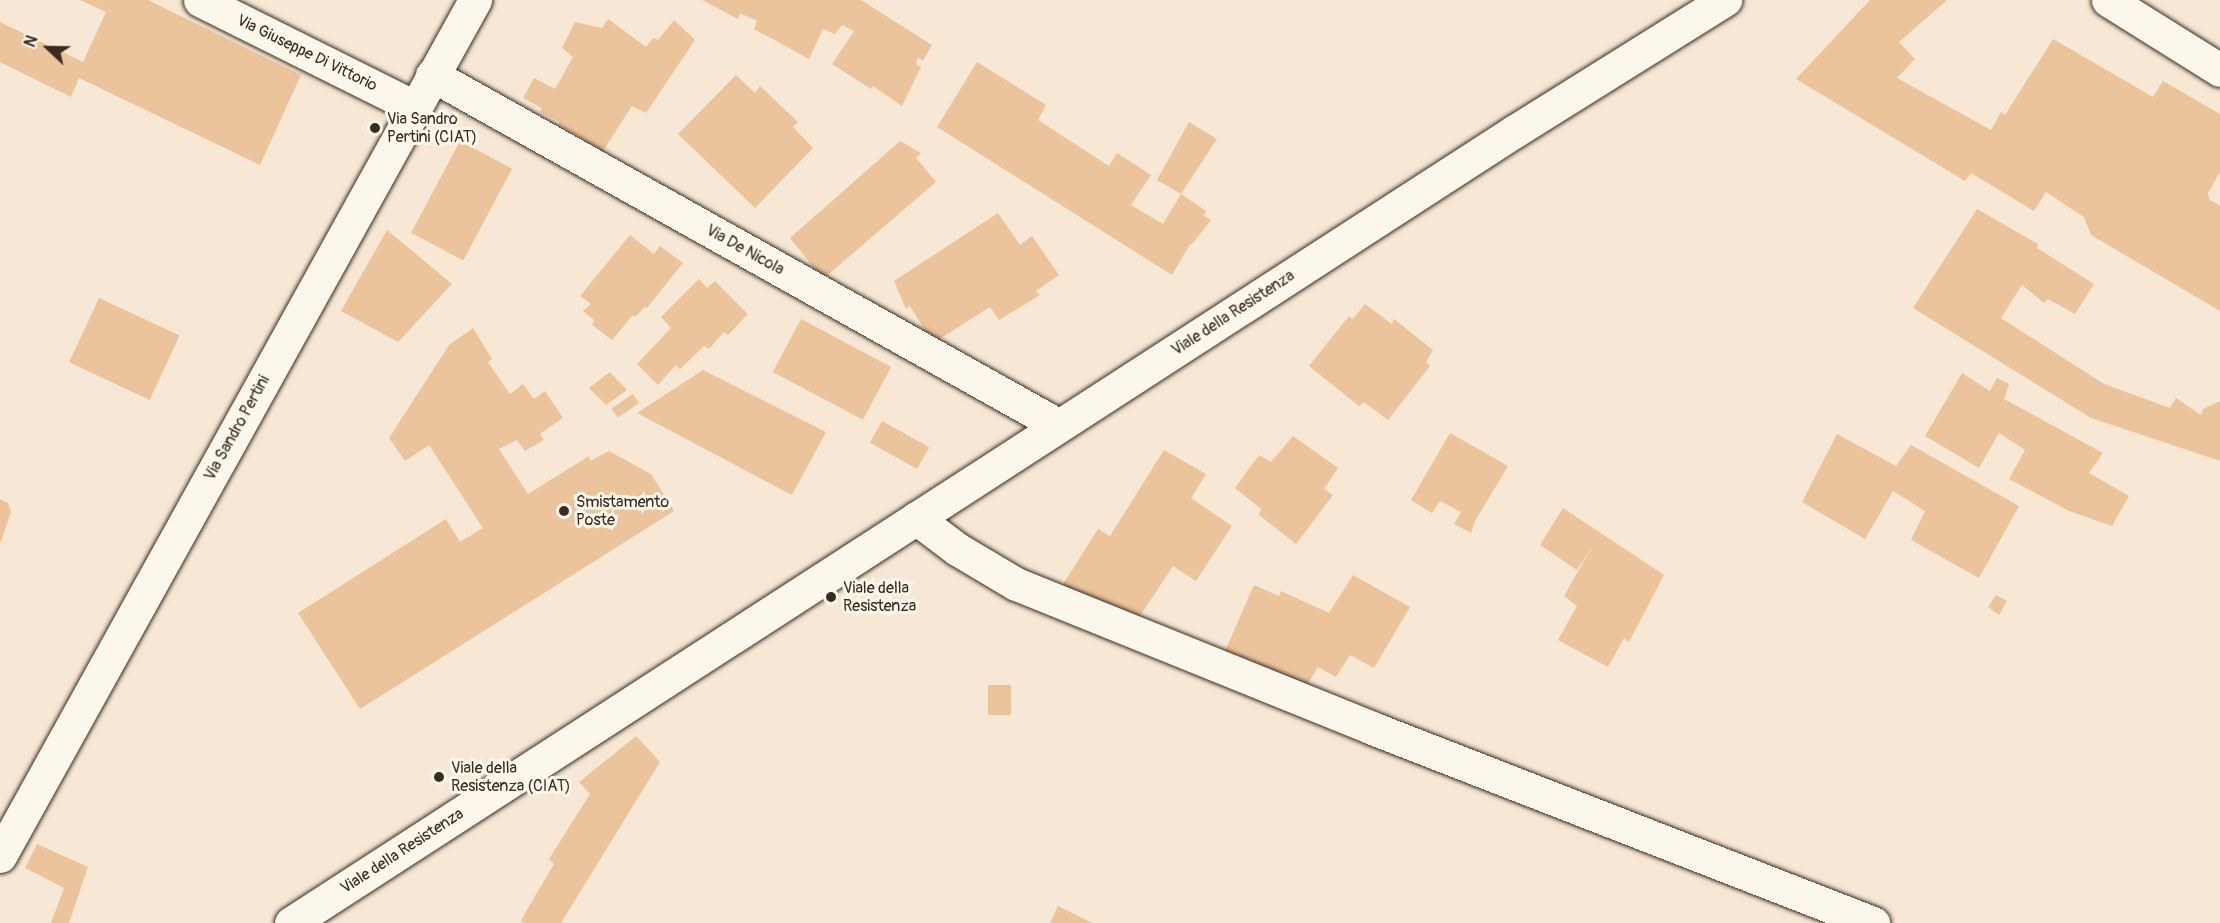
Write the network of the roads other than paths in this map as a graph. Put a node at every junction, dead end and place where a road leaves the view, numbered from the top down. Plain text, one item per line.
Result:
1 (200, 0) edge
2 (475, 0) edge
3 (1725, 0) edge
4 (2108, 0) edge
5 (2220, 70) edge
6 (432, 75) junction
7 (415, 107) junction
8 (1059, 425) junction
9 (916, 518) junction
10 (0, 856) edge
11 (291, 923) edge
12 (1873, 923) edge

1 - 7 street, Via Giuseppe Di Vittorio
2 - 6 street, Via Sandro Pertini
3 - 8 street, Viale della Resistenza
4 - 5 street
6 - 7 street, Via Sandro Pertini
6 - 8 street, Via De Nicola
7 - 10 street, Via Sandro Pertini
8 - 9 street, Viale della Resistenza
9 - 11 street, Viale della Resistenza
9 - 12 street

